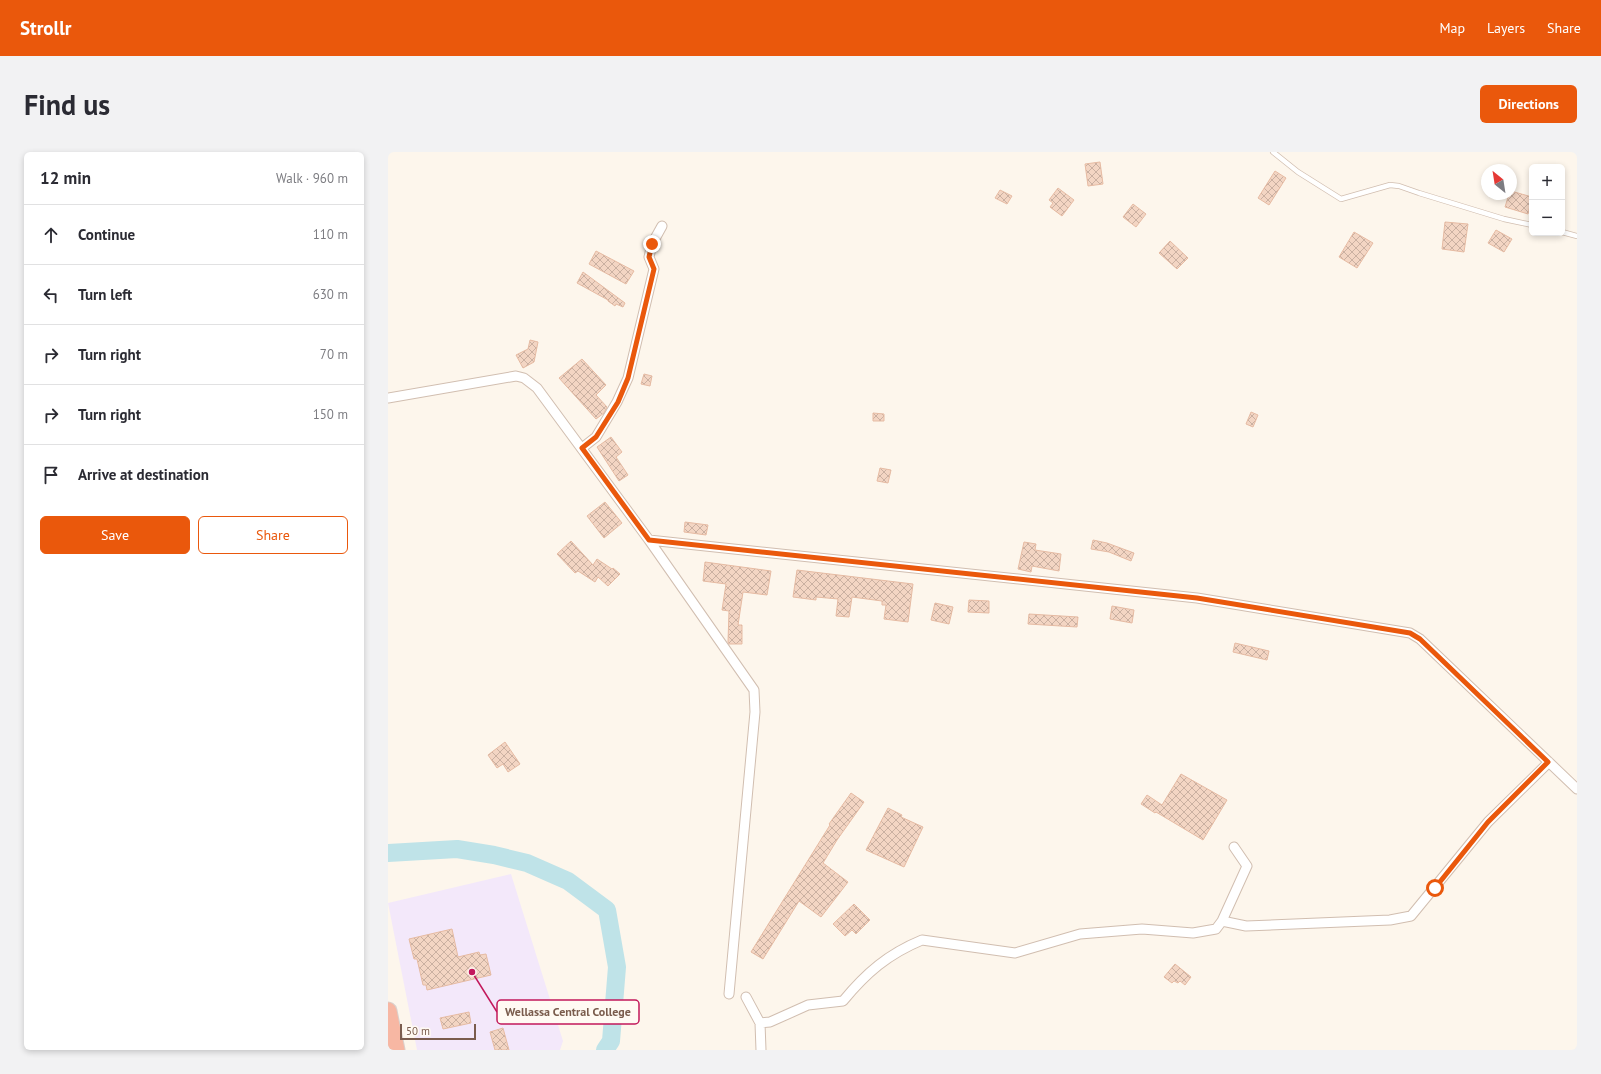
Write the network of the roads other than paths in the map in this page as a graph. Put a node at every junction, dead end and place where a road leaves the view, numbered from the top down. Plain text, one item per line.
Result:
1 (1273, 152) edge
2 (1529, 225) edge
3 (662, 226) dead end
4 (1565, 233) edge
5 (1577, 236) edge
6 (388, 398) edge
7 (582, 448) junction
8 (649, 540) junction
9 (1548, 762) junction
10 (1577, 789) edge
11 (1234, 847) dead end
12 (1222, 922) junction
13 (729, 994) dead end
14 (746, 997) dead end
15 (388, 1011) edge
16 (760, 1024) junction
17 (396, 1050) edge
18 (761, 1050) edge

1 - 2 lane
3 - 7 street
4 - 5 lane
6 - 7 street
7 - 8 street
8 - 9 street
8 - 13 street
9 - 10 street
9 - 12 street
11 - 12 street
12 - 16 street
14 - 16 street
15 - 17 highway
16 - 18 street

